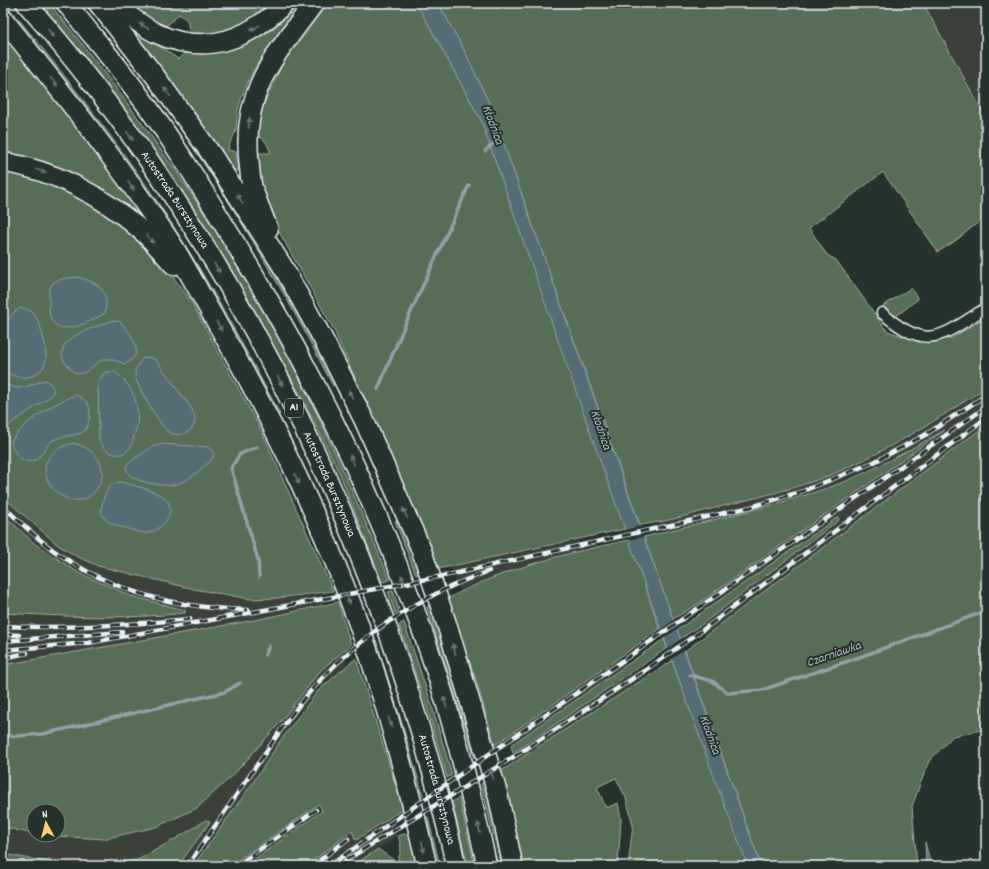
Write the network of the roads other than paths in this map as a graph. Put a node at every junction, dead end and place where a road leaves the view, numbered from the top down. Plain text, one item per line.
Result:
1 (26, 3) edge
2 (66, 3) edge
3 (98, 3) edge
4 (113, 3) edge
5 (284, 3) edge
6 (314, 3) edge
7 (3, 19) edge
8 (3, 162) edge
9 (283, 268) junction
10 (200, 292) junction
11 (986, 308) edge
12 (882, 313) dead end
13 (427, 866) edge
14 (456, 866) edge
15 (487, 866) edge
16 (513, 866) edge

1 -> 14 highway, Autostrada Bursztynowa / A1
15 -> 2 highway, A1
9 -> 3 highway
5 -> 4 highway
9 -> 6 highway
7 -> 10 highway
8 -> 10 highway
16 -> 9 highway
10 -> 13 highway
11 - 12 street

